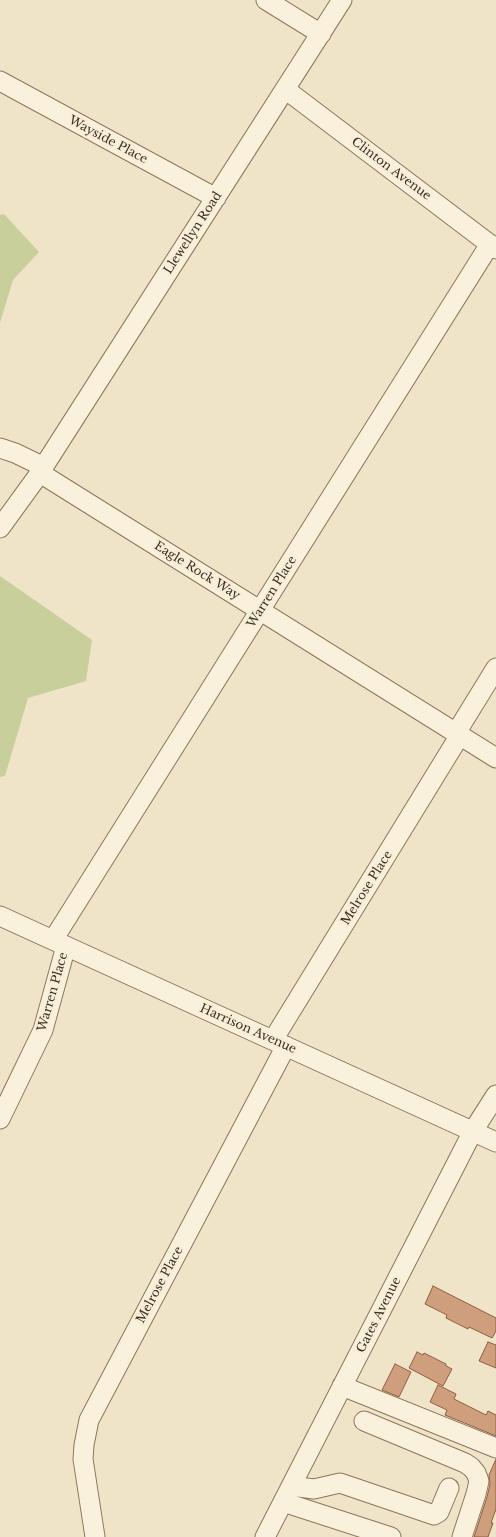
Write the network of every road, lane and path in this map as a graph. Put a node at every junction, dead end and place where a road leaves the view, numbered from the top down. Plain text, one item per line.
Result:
1 (266, 0) edge
2 (342, 0) edge
3 (321, 34) junction
4 (0, 81) edge
5 (285, 90) junction
6 (216, 198) junction
7 (493, 247) edge
8 (0, 448) edge
9 (42, 470) junction
10 (0, 528) edge
11 (260, 611) junction
12 (496, 668) edge
13 (458, 734) junction
14 (496, 758) edge
15 (0, 916) edge
16 (60, 943) junction
17 (280, 1043) junction
18 (496, 1095) edge
19 (0, 1119) edge
20 (474, 1131) junction
21 (496, 1142) edge
22 (342, 1386) junction
23 (364, 1421) dead end
24 (496, 1448) edge
25 (449, 1488) dead end
26 (287, 1494) junction
27 (95, 1537) edge
28 (265, 1537) edge
29 (391, 1537) edge
30 (462, 1537) edge

1 - 3 street
2 - 3 street, Llewellyn Road
3 - 5 street, Llewellyn Road
4 - 6 street, Wayside Place
5 - 6 street, Llewellyn Road
5 - 7 street, Clinton Avenue
6 - 9 street, Llewellyn Road
7 - 11 street, Warren Place
8 - 9 street, Eagle Rock Way
9 - 10 street, Llewellyn Road
9 - 11 street, Eagle Rock Way
11 - 13 street, Eagle Rock Way
11 - 16 street, Warren Place
12 - 13 street, Melrose Place
13 - 14 street, Eagle Rock Way
13 - 17 street, Melrose Place
15 - 16 street, Harrison Avenue
16 - 17 street, Harrison Avenue
16 - 19 street, Warren Place
17 - 20 street, Harrison Avenue
17 - 27 street, Melrose Place
18 - 20 street, Gates Avenue
20 - 21 street, Harrison Avenue
20 - 22 street, Gates Avenue
22 - 24 street
22 - 26 street, Gates Avenue
23 - 30 street
25 - 26 street
26 - 28 street, Gates Avenue
26 - 29 street

